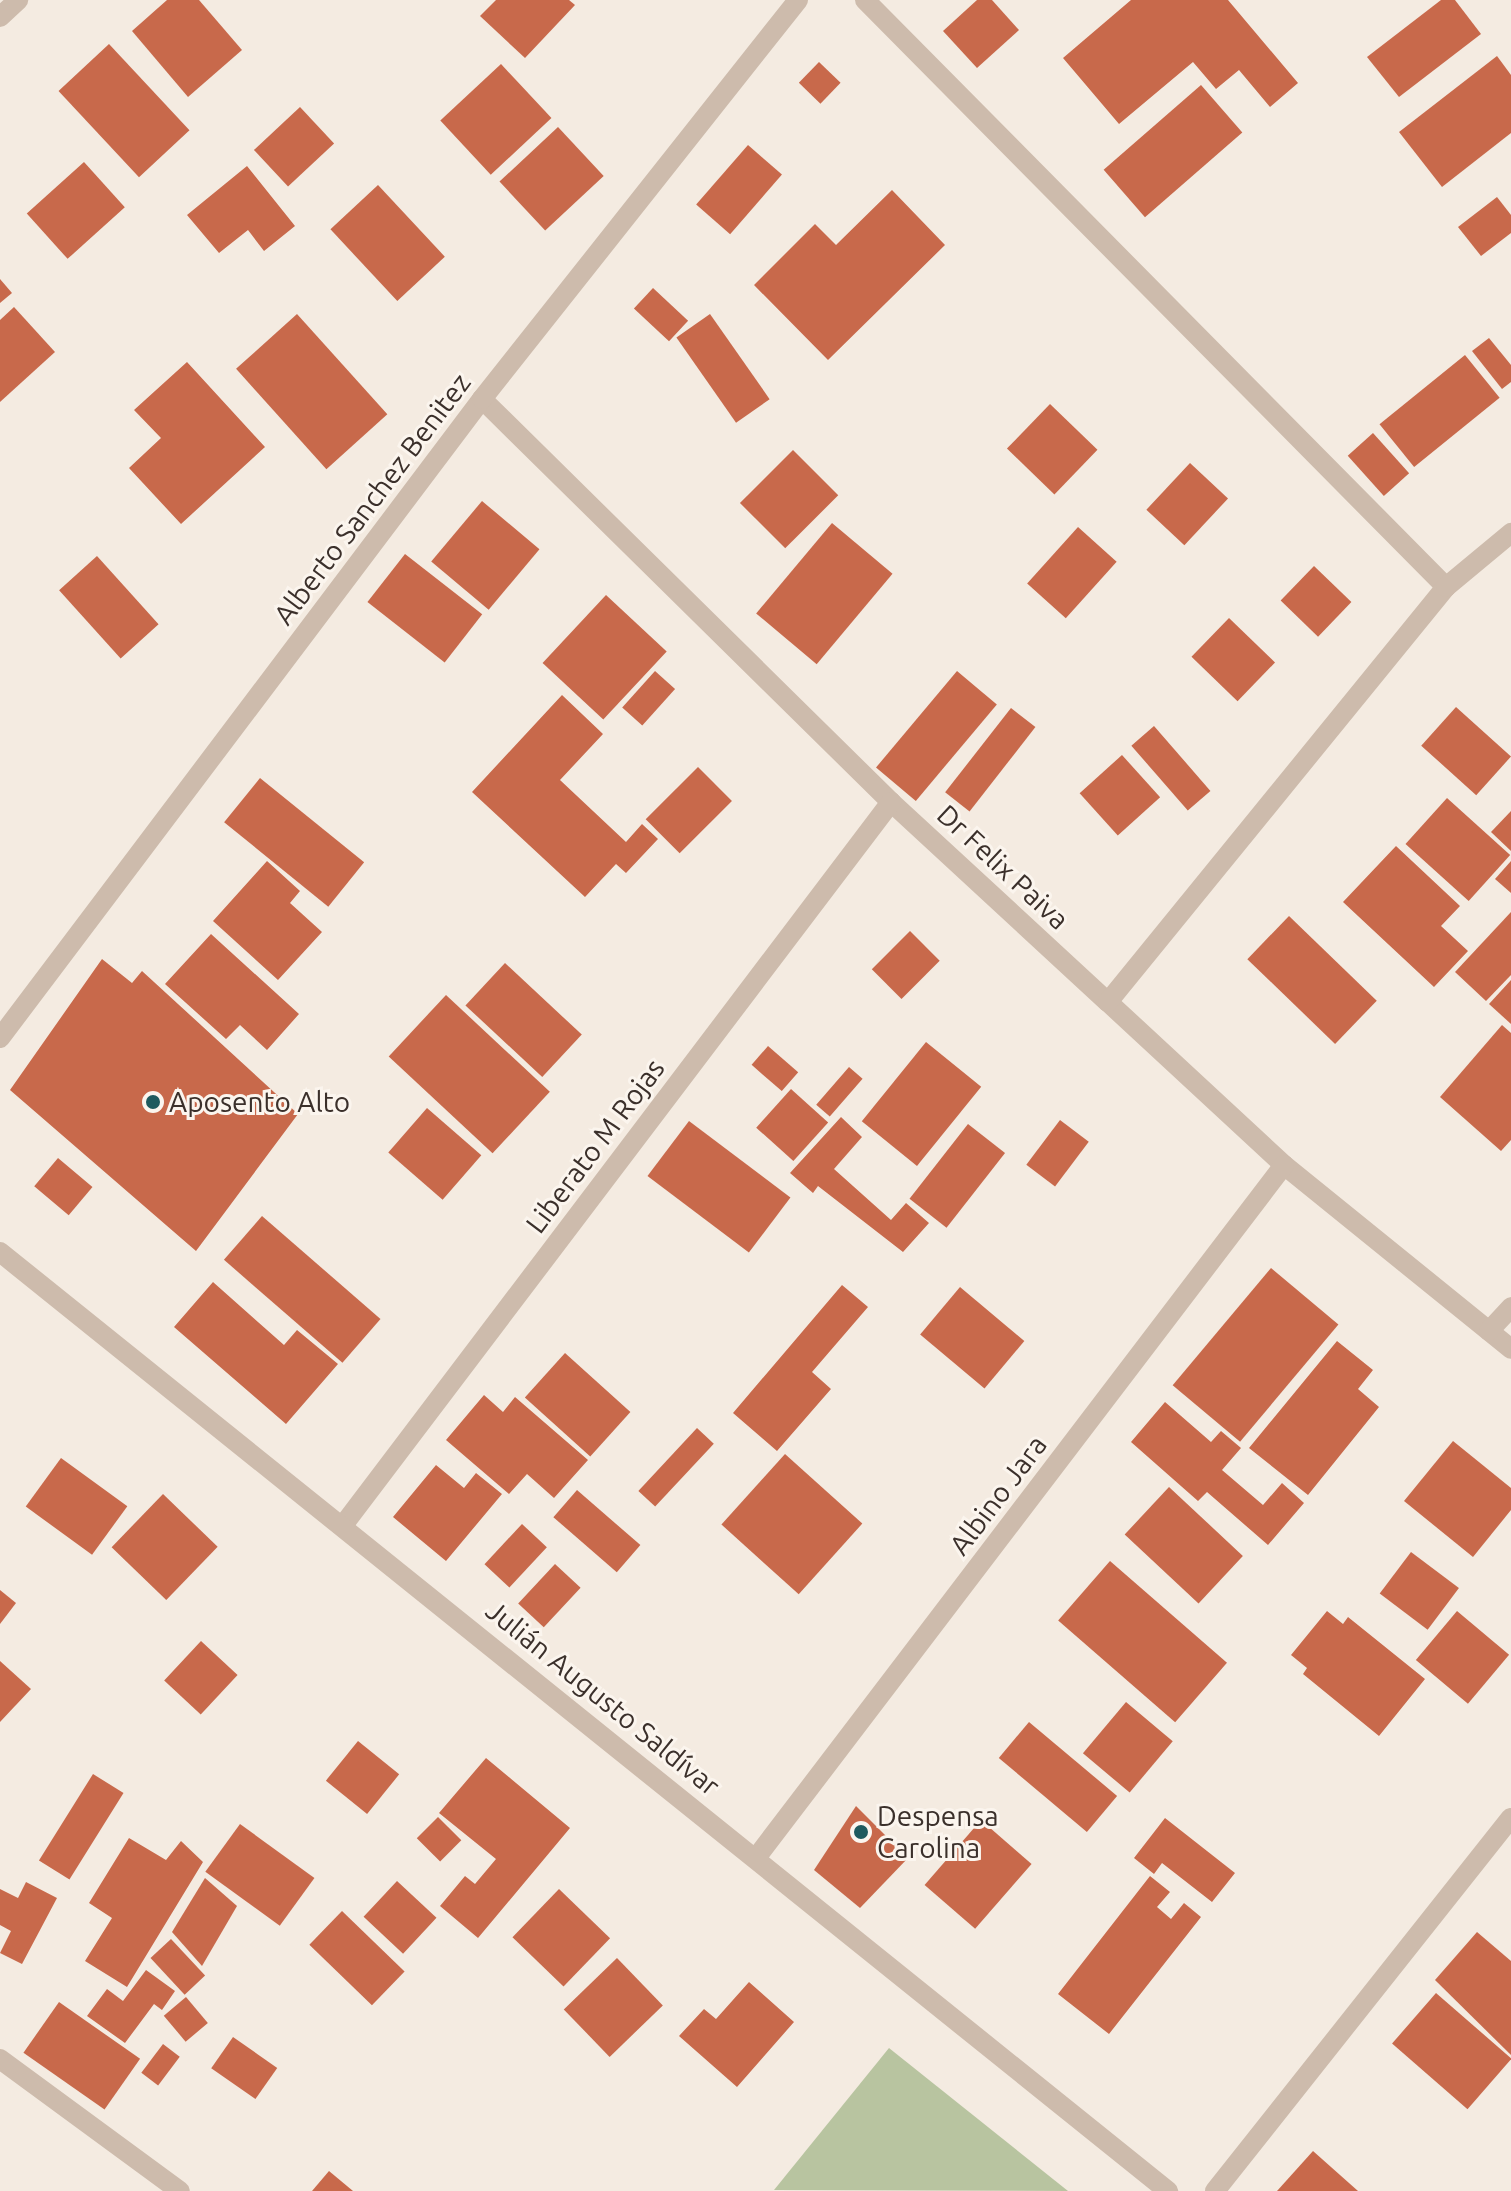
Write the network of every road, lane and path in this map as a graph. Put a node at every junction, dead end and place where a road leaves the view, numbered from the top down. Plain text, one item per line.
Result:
1 (18, 0) edge
2 (798, 0) edge
3 (865, 0) edge
4 (0, 17) edge
5 (482, 399) junction
6 (1511, 533) edge
7 (1446, 587) junction
8 (891, 802) junction
9 (1108, 1002) junction
10 (0, 1038) edge
11 (1284, 1165) junction
12 (0, 1252) edge
13 (1511, 1307) edge
14 (1489, 1331) junction
15 (1511, 1349) edge
16 (344, 1524) junction
17 (1511, 1818) edge
18 (756, 1858) junction
19 (0, 2059) edge
20 (180, 2191) edge
21 (1168, 2191) edge
22 (1215, 2191) edge

1 - 4 street
2 - 5 street, Alberto Sanchez Benitez
3 - 7 street
5 - 8 street, Dr Felix Paiva
5 - 10 street, Alberto Sanchez Benitez
6 - 7 street
7 - 9 street
8 - 9 street, Dr Felix Paiva
8 - 16 street, Liberato M Rojas
9 - 11 street, Dr Felix Paiva
11 - 14 street, Dr Felix Paiva
11 - 18 street, Albino Jara
12 - 16 street, Julián Augusto Saldívar
13 - 14 street
14 - 15 street, Dr Felix Paiva
16 - 18 street, Julián Augusto Saldívar
17 - 22 street
18 - 21 street, Julián Augusto Saldívar
19 - 20 street

